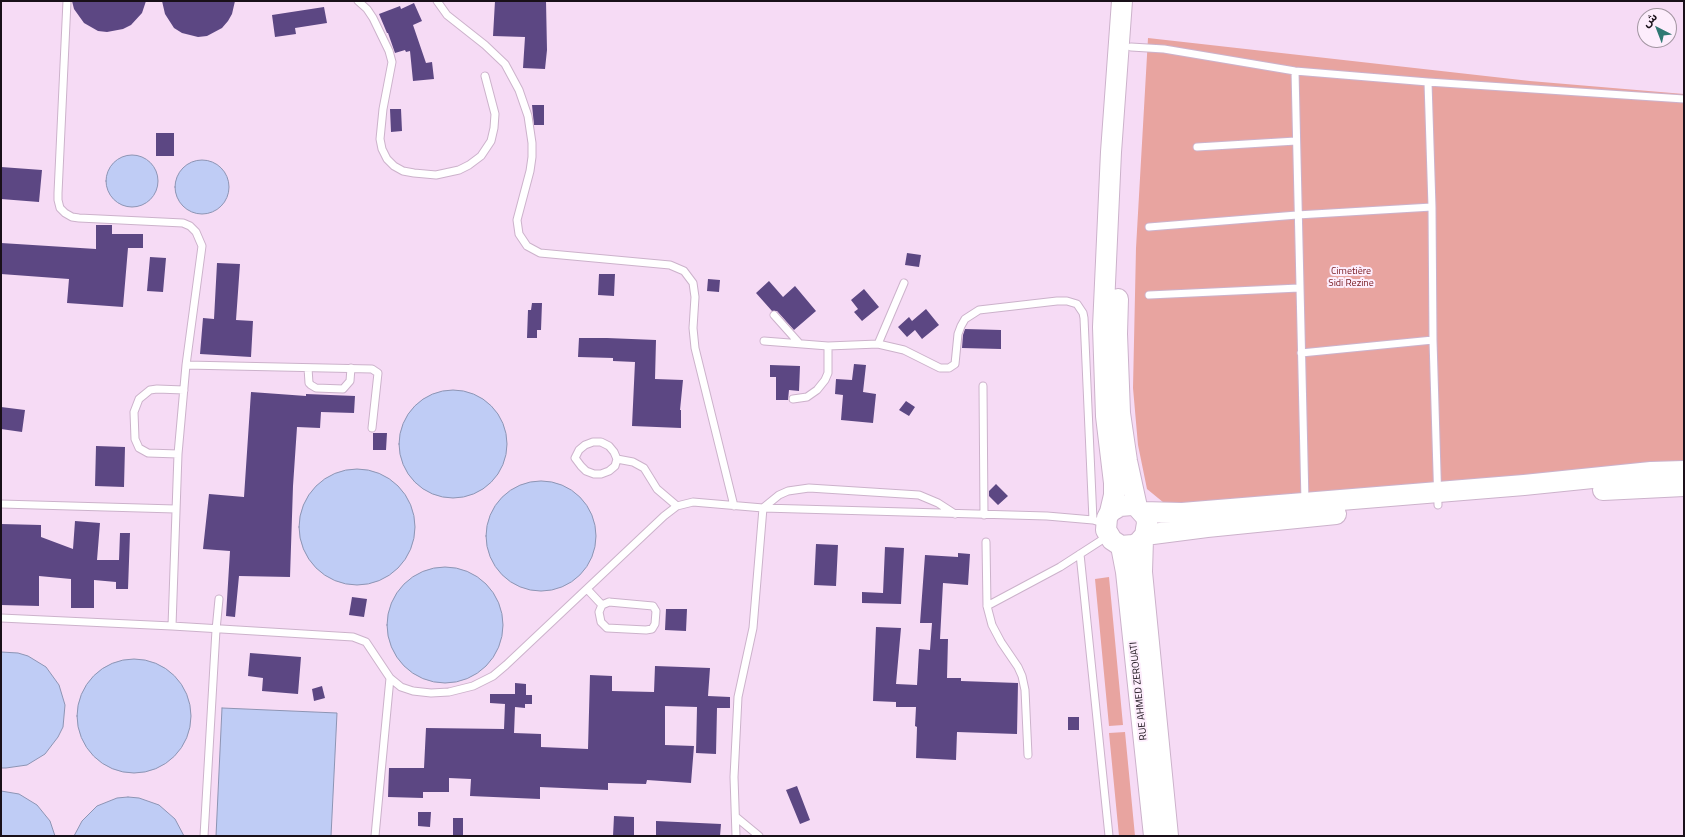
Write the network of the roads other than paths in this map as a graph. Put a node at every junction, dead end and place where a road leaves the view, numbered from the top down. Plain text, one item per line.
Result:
1 (67, 1) edge
2 (358, 1) edge
3 (437, 1) edge
4 (1122, 1) edge
5 (1134, 1) edge
6 (1131, 47) junction
7 (1295, 70) junction
8 (485, 76) dead end
9 (1428, 82) junction
10 (1684, 99) edge
11 (1296, 142) junction
12 (1197, 147) dead end
13 (1432, 207) junction
14 (1297, 215) junction
15 (1149, 227) dead end
16 (904, 284) dead end
17 (1299, 288) junction
18 (1149, 295) dead end
19 (774, 315) dead end
20 (1433, 340) junction
21 (764, 341) dead end
22 (800, 343) junction
23 (878, 344) junction
24 (828, 346) junction
25 (1301, 352) junction
26 (186, 365) junction
27 (308, 368) junction
28 (351, 368) junction
29 (983, 386) dead end
30 (184, 390) junction
31 (793, 399) dead end
32 (372, 428) dead end
33 (178, 454) junction
34 (617, 459) junction
35 (1684, 471) edge
36 (1684, 486) edge
37 (1437, 499) junction
38 (1304, 503) junction
39 (1, 504) edge
40 (677, 506) junction
41 (734, 506) junction
42 (763, 508) junction
43 (175, 509) junction
44 (1140, 510) junction
45 (955, 514) junction
46 (984, 516) junction
47 (1108, 528) junction
48 (1144, 537) junction
49 (986, 542) dead end
50 (1080, 554) junction
51 (587, 588) junction
52 (219, 599) dead end
53 (602, 605) junction
54 (987, 606) junction
55 (1, 618) edge
56 (172, 626) junction
57 (216, 630) junction
58 (390, 678) junction
59 (1028, 755) dead end
60 (736, 817) junction
61 (204, 836) edge
62 (375, 836) edge
63 (736, 836) edge
64 (759, 836) edge
65 (1109, 836) edge
66 (1154, 836) edge
67 (1168, 836) edge

1 - 26 lane
2 - 8 lane
3 - 41 lane
4 - 47 main road
5 - 6 main road
6 - 7 lane
6 - 44 main road
7 - 9 lane
7 - 11 lane
9 - 10 lane
9 - 13 lane
11 - 12 lane
11 - 14 lane
13 - 14 lane
13 - 20 lane
14 - 15 lane
14 - 17 lane
16 - 23 lane
17 - 18 lane
17 - 25 lane
19 - 22 lane
20 - 25 lane
20 - 37 lane
21 - 22 lane
22 - 24 lane
23 - 24 lane
23 - 47 lane
24 - 31 lane
25 - 38 lane
26 - 27 lane
26 - 30 lane
27 - 28 lane
27 - 28 lane
28 - 32 lane
29 - 46 lane
30 - 33 lane
30 - 33 lane
33 - 43 lane
34 - 34 lane
34 - 40 lane
35 - 37 main road
36 - 37 main road
37 - 38 main road
37 - 48 main road
38 - 44 main road
39 - 43 lane
40 - 41 lane
40 - 51 lane
41 - 42 lane
42 - 45 lane
42 - 45 lane
42 - 60 lane
43 - 56 lane
44 - 47 main road
44 - 48 main road
45 - 46 lane
46 - 47 lane
47 - 48 main road
47 - 50 lane
47 - 66 main road, RUE AHMED ZEROUATI
48 - 67 main road
49 - 54 lane
50 - 54 lane
50 - 65 lane
51 - 53 lane
51 - 58 lane
52 - 57 lane
53 - 53 lane
54 - 59 lane
55 - 56 lane
56 - 57 lane
57 - 58 lane
57 - 61 lane
58 - 62 lane
60 - 63 lane
60 - 64 lane

